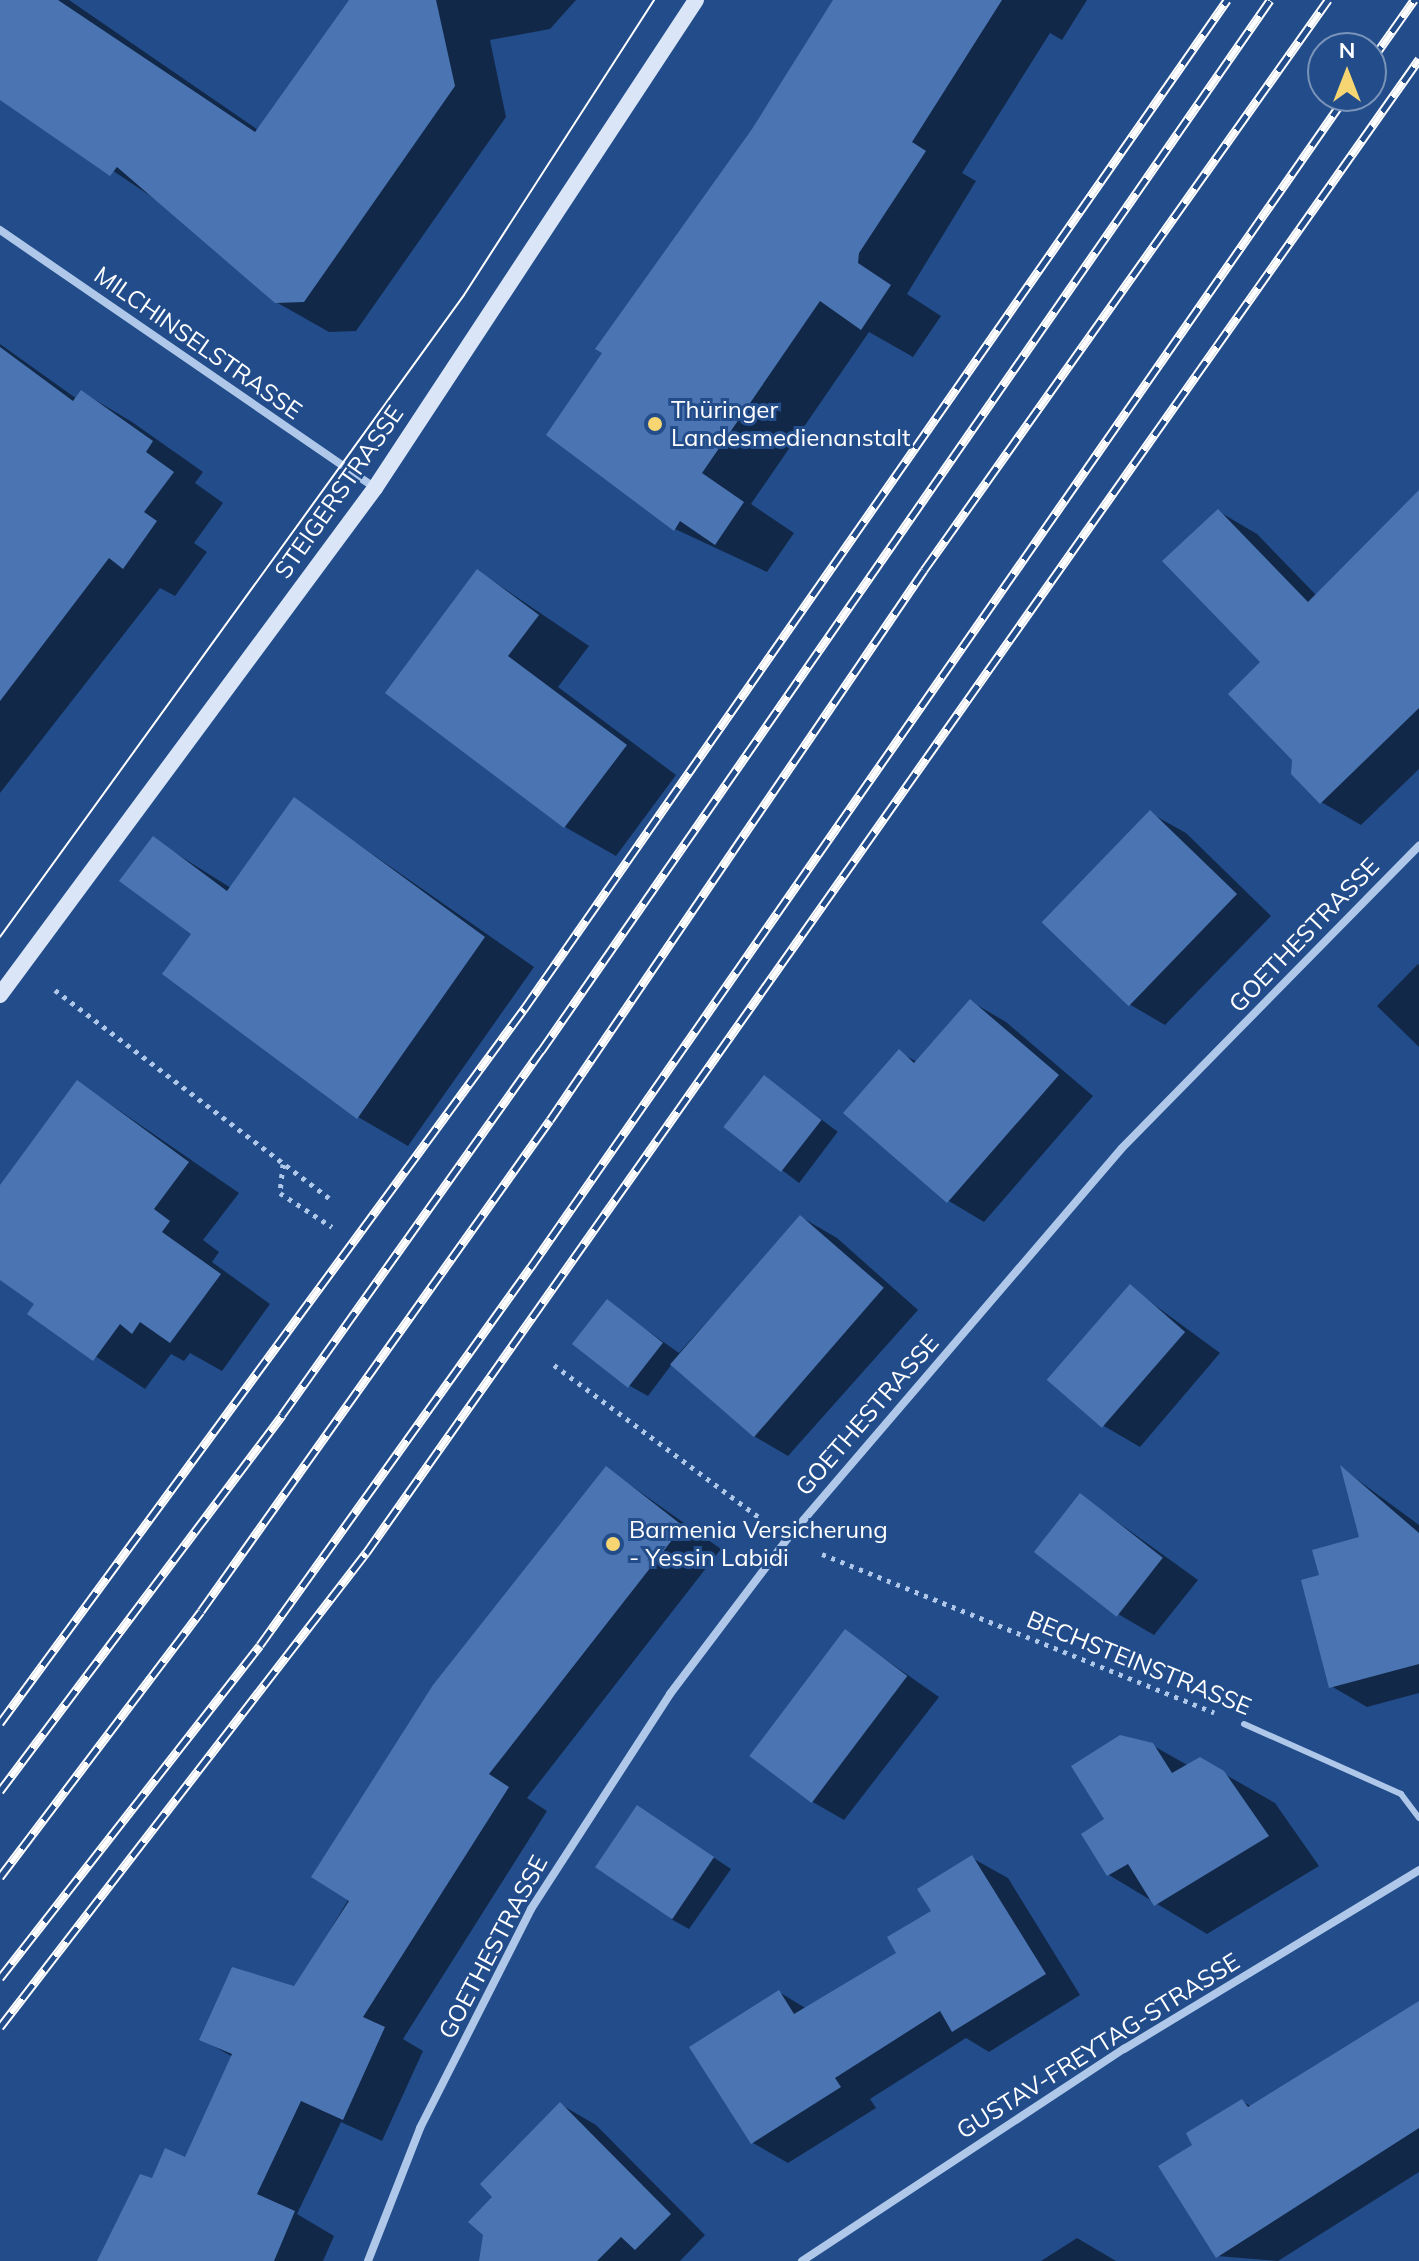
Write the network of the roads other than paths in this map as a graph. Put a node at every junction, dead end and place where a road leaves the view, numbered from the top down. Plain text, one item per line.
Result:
1 (696, 0) edge
2 (0, 230) edge
3 (375, 488) junction
4 (1419, 846) edge
5 (0, 995) edge
6 (1244, 1724) road end
7 (1419, 1818) edge
8 (1419, 1870) edge
9 (368, 2261) edge
10 (802, 2261) edge

1 - 3 main road, STEIGERSTRASSE
2 - 3 street, MILCHINSELSTRASSE
3 - 5 main road, STEIGERSTRASSE
4 - 9 street, GOETHESTRASSE
6 - 7 lane, BECHSTEINSTRASSE
8 - 10 street, GUSTAV-FREYTAG-STRASSE

